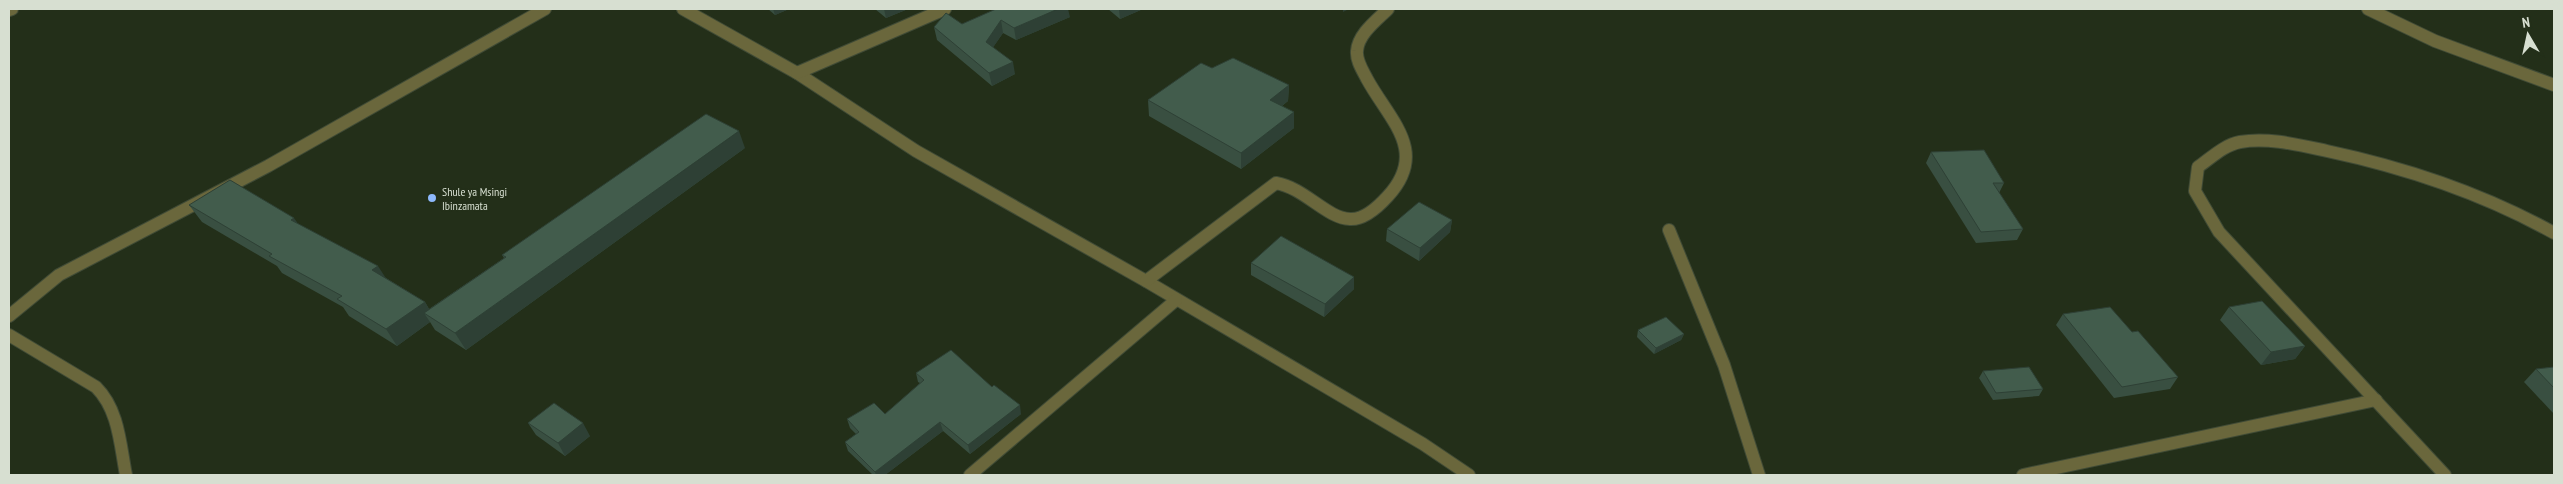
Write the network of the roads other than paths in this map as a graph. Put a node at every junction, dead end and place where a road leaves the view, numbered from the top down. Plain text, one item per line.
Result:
1 (12, 9) edge
2 (545, 9) edge
3 (683, 9) edge
4 (945, 9) edge
5 (1388, 9) edge
6 (2368, 9) edge
7 (9, 10) edge
8 (797, 72) junction
9 (2554, 86) edge
10 (1669, 230) dead end
11 (2554, 233) edge
12 (1146, 281) junction
13 (1176, 300) junction
14 (9, 316) edge
15 (9, 335) edge
16 (2376, 400) junction
17 (126, 475) edge
18 (970, 475) edge
19 (1469, 475) edge
20 (1759, 475) edge
21 (2024, 475) edge
22 (2445, 475) edge

1 - 7 street
2 - 14 street
3 - 8 street
4 - 8 street
5 - 12 street
6 - 9 street
8 - 12 street
10 - 20 street
11 - 16 street
12 - 13 street
13 - 18 street
13 - 19 street
15 - 17 street
16 - 21 street
16 - 22 street

